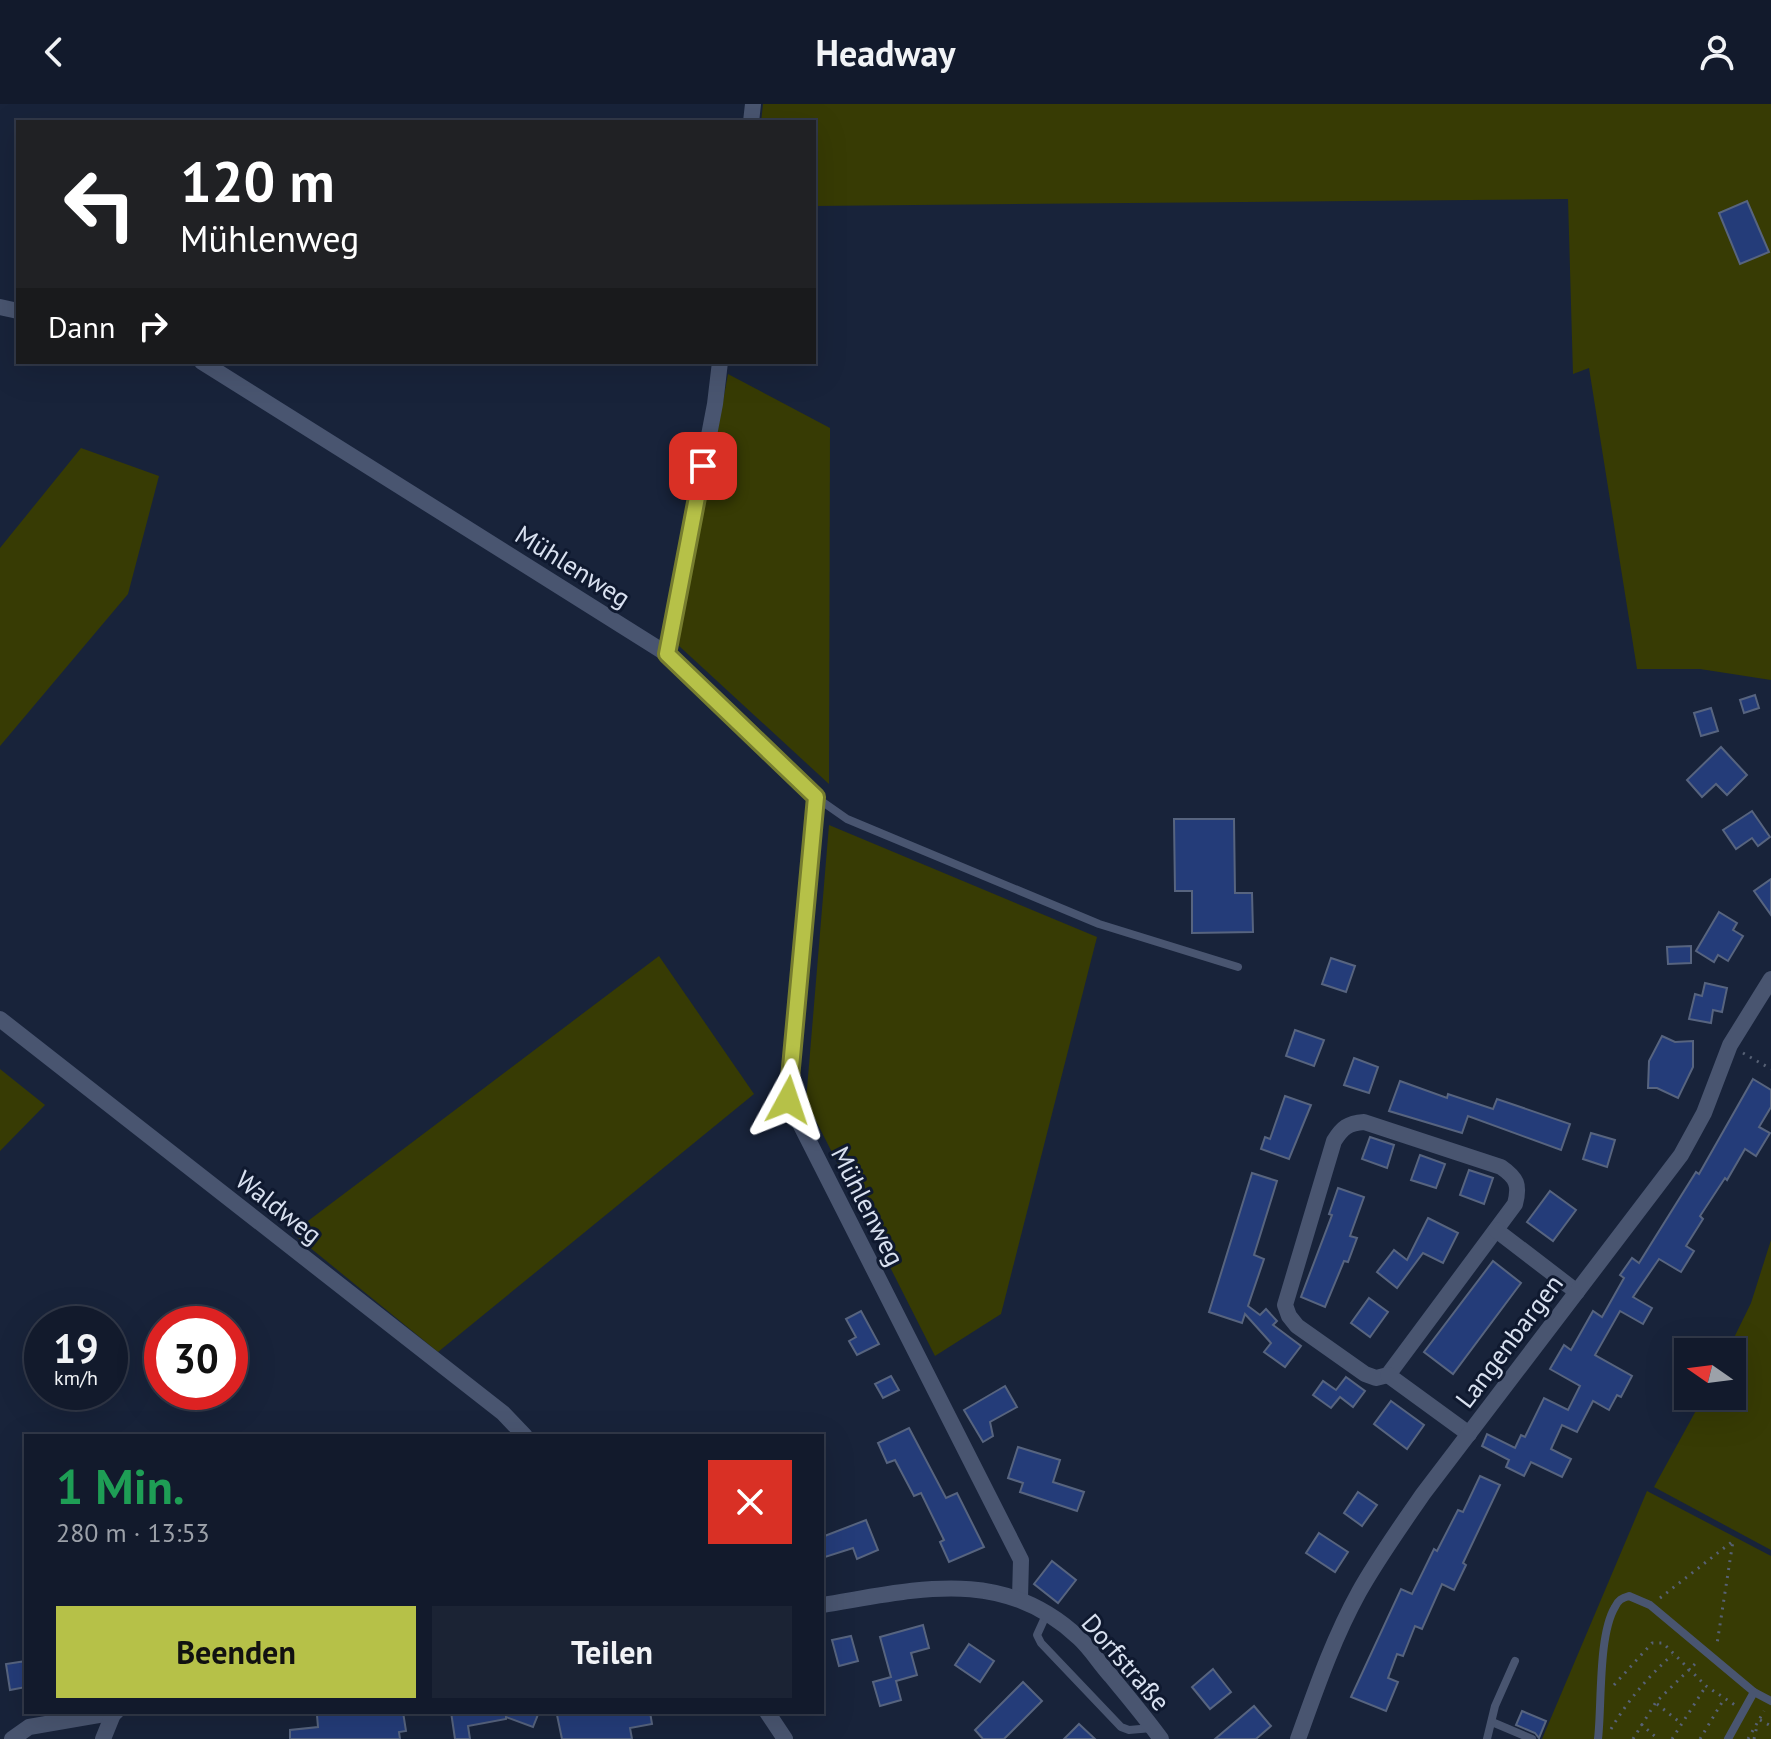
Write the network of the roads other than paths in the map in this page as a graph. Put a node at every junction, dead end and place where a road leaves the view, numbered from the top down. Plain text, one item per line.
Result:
1 (205, 364) edge
2 (720, 364) edge
3 (667, 654) junction
4 (816, 797) junction
5 (1238, 967) dead end
6 (1771, 979) edge
7 (0, 1019) edge
8 (1496, 1230) junction
9 (1577, 1292) junction
10 (1388, 1375) junction
11 (523, 1434) edge
12 (1469, 1434) junction
13 (1020, 1598) junction
14 (824, 1605) edge
15 (1047, 1613) junction
16 (1515, 1661) dead end
17 (1754, 1692) junction
18 (1770, 1700) edge
19 (104, 1714) edge
20 (114, 1714) edge
21 (768, 1714) edge
22 (1492, 1722) junction
23 (1157, 1734) edge
24 (12, 1739) edge
25 (103, 1739) edge
26 (785, 1739) edge
27 (1298, 1739) edge
28 (1487, 1739) edge
29 (1532, 1739) edge
30 (1598, 1739) edge
31 (1728, 1739) edge

1 - 3 street, Mühlenweg
2 - 3 street
3 - 4 street, Mühlenweg
4 - 5 lane
4 - 13 street, Mühlenweg
6 - 9 street, Langenbargen
7 - 11 street, Waldweg
8 - 9 street
8 - 10 street
8 - 10 street
9 - 12 street, Langenbargen
10 - 12 street
12 - 27 street, Langenbargen
13 - 14 street, Dorfstraße
13 - 15 street, Dorfstraße
15 - 23 street, Dorfstraße
15 - 23 lane
16 - 22 lane
17 - 18 lane
17 - 30 lane
17 - 31 lane
19 - 24 street
20 - 25 street
21 - 26 street
22 - 28 lane
22 - 29 lane

